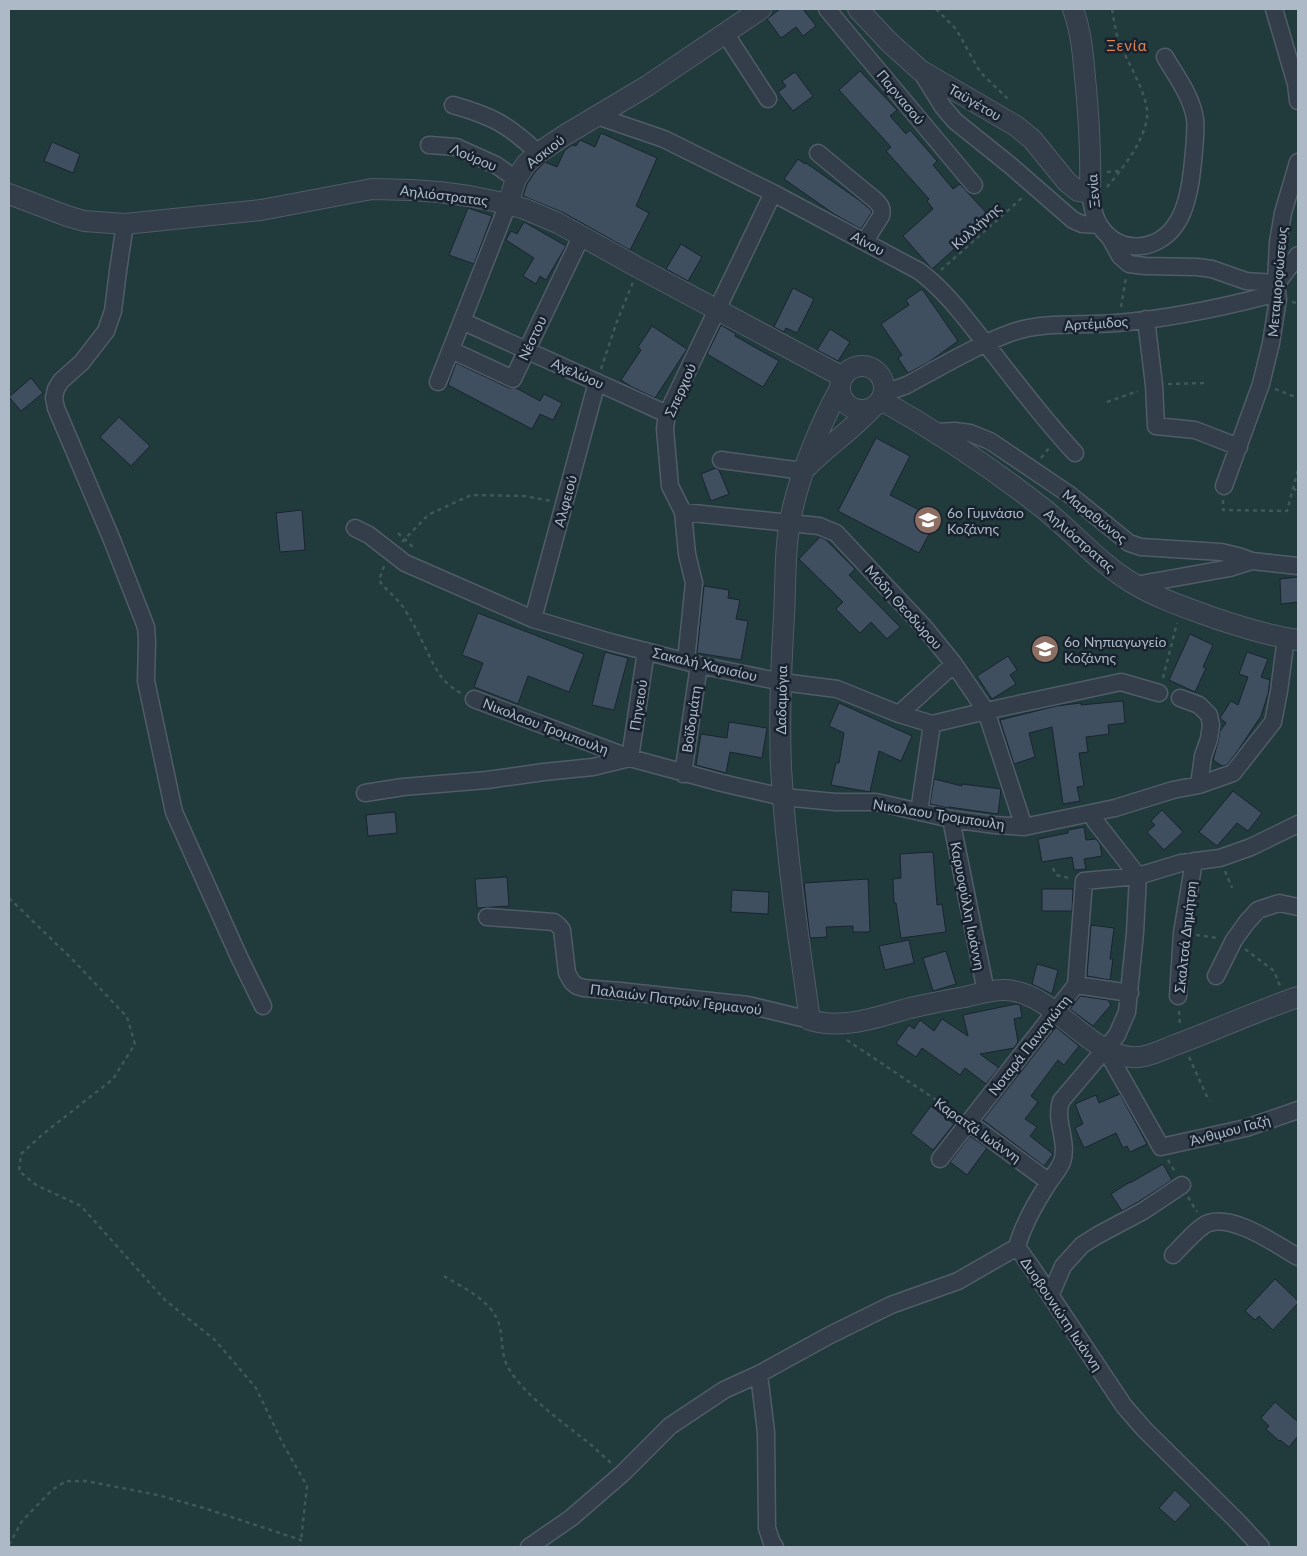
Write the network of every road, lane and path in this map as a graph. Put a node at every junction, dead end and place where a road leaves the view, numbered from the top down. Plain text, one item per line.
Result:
1 (761, 9) edge
2 (827, 9) edge
3 (858, 9) edge
4 (936, 9) edge
5 (1073, 9) edge
6 (1112, 9) edge
7 (1274, 9) edge
8 (725, 33) junction
9 (889, 42) junction
10 (868, 57) junction
11 (1165, 57) dead end
12 (920, 70) junction
13 (768, 99) dead end
14 (1298, 101) edge
15 (1012, 103) dead end
16 (453, 105) dead end
17 (597, 116) junction
18 (429, 145) dead end
19 (538, 153) junction
20 (818, 153) dead end
21 (1298, 162) edge
22 (516, 179) junction
23 (974, 185) dead end
24 (1034, 187) junction
25 (773, 193) junction
26 (1090, 193) junction
27 (9, 194) edge
28 (508, 204) junction
29 (126, 224) junction
30 (1104, 230) junction
31 (582, 235) junction
32 (865, 241) junction
33 (1298, 255) edge
34 (1129, 264) junction
35 (639, 268) junction
36 (931, 280) junction
37 (1276, 283) junction
38 (717, 310) junction
39 (1146, 319) junction
40 (462, 321) junction
41 (1119, 323) junction
42 (986, 344) junction
43 (451, 350) junction
44 (526, 350) junction
45 (438, 382) dead end
46 (597, 382) junction
47 (842, 382) junction
48 (1262, 384) junction
49 (1298, 398) edge
50 (879, 399) junction
51 (667, 414) junction
52 (935, 432) junction
53 (1059, 437) junction
54 (1239, 447) junction
55 (1075, 453) dead end
56 (722, 460) dead end
57 (1031, 469) junction
58 (1298, 470) edge
59 (803, 471) junction
60 (1224, 486) dead end
61 (1293, 488) junction
62 (1298, 492) edge
63 (564, 504) junction
64 (1223, 510) dead end
65 (683, 512) junction
66 (789, 523) junction
67 (355, 528) dead end
68 (392, 553) junction
69 (1252, 561) junction
70 (1298, 566) edge
71 (1135, 585) junction
72 (1181, 606) junction
73 (533, 620) junction
74 (1292, 639) edge
75 (646, 651) junction
76 (693, 663) junction
77 (954, 664) junction
78 (782, 682) junction
79 (1159, 693) joint
80 (1180, 698) dead end
81 (474, 699) joint
82 (986, 711) junction
83 (899, 714) junction
84 (932, 724) junction
85 (630, 758) junction
86 (683, 774) junction
87 (1199, 785) junction
88 (366, 793) dead end
89 (783, 798) junction
90 (919, 812) junction
91 (951, 819) junction
92 (1095, 821) dead end
93 (1298, 824) edge
94 (1024, 827) junction
95 (1194, 861) junction
96 (1054, 868) dead end
97 (1138, 876) junction
98 (1084, 881) junction
99 (9, 898) edge
100 (1298, 908) edge
101 (487, 917) dead end
102 (1182, 933) junction
103 (1234, 940) junction
104 (1216, 976) dead end
105 (1076, 985) junction
106 (986, 992) junction
107 (1130, 993) junction
108 (1178, 996) joint
109 (1292, 999) edge
110 (263, 1006) dead end
111 (1054, 1012) junction
112 (810, 1020) junction
113 (847, 1040) dead end
114 (1182, 1042) junction
115 (1106, 1050) junction
116 (1209, 1101) dead end
117 (1298, 1110) edge
118 (968, 1122) junction
119 (940, 1159) dead end
120 (1049, 1182) junction
121 (1182, 1185) dead end
122 (1017, 1247) junction
123 (1172, 1256) dead end
124 (1298, 1257) edge
125 (444, 1276) dead end
126 (1050, 1294) junction
127 (759, 1374) junction
128 (623, 1473) junction
129 (766, 1528) junction
130 (301, 1540) junction
131 (9, 1545) edge
132 (299, 1547) edge
133 (529, 1547) edge
134 (762, 1547) edge
135 (775, 1547) edge
136 (1261, 1547) edge

1 - 8 street, Ασκιού
2 - 10 street, Παρνασού
3 - 9 street, Ταϋγέτου
4 - 15 path
5 - 26 street, Ξενία
6 - 26 path
7 - 14 street
8 - 13 street
8 - 17 street, Ασκιού
9 - 10 street
9 - 12 street, Ταϋγέτου
10 - 23 street, Παρνασού
11 - 30 street
12 - 24 street
12 - 26 street, Ταϋγέτου
16 - 19 street
17 - 19 street, Ασκιού
17 - 25 street, Αίνου
18 - 22 street, Λούρου
19 - 22 street, Ασκιού
20 - 32 street
21 - 37 street, Μεταμορφώσεως
22 - 28 street, Ασκιού
24 - 30 street
24 - 36 path, Κυλλήνης
25 - 32 street, Αίνου
25 - 38 street, Σπερχιού
26 - 30 street, Ξενία
27 - 29 street, Αηλιόστρατας
28 - 29 street, Αηλιόστρατας
28 - 31 street, Αηλιόστρατας
28 - 40 street, Ασκιού
29 - 110 street
30 - 34 street, Ξενία
31 - 35 street, Αηλιόστρατας
31 - 44 street, Νέστου
32 - 36 street, Αίνου
33 - 37 street, Αρτέμιδος
34 - 37 street
34 - 41 path
35 - 38 street, Αηλιόστρατας
35 - 46 path
36 - 42 street, Αίνου
37 - 39 street, Αρτέμιδος
37 - 48 street, Μεταμορφώσεως
38 - 47 street, Αηλιόστρατας
38 - 51 street, Σπερχιού
39 - 41 street, Αρτέμιδος
39 - 54 street
40 - 43 street, Ασκιού
40 - 44 street, Αχελώου
41 - 42 street, Αρτέμιδος
42 - 50 street, Αρτέμιδος
42 - 53 street, Αίνου
43 - 44 street, Νέστου
43 - 45 street, Ασκιού
44 - 46 street, Αχελώου
46 - 51 street, Αχελώου
46 - 63 street, Αλφειού
47 - 50 street, Αηλιόστρατας
47 - 50 street
47 - 59 street, Δαδαμόγια
48 - 49 path
48 - 54 street, Μεταμορφώσεως
50 - 52 street, Αηλιόστρατας
50 - 59 street
51 - 65 street, Σπερχιού
52 - 57 street, Μαραθώνος
52 - 71 street, Αηλιόστρατας
53 - 55 street, Αίνου
53 - 57 path
54 - 60 street, Μεταμορφώσεως
56 - 59 street
57 - 69 street, Μαραθώνος
58 - 61 path
59 - 66 street, Δαδαμόγια
61 - 62 path
61 - 64 path
63 - 68 path
63 - 73 street, Αλφειού
65 - 66 street, Μόδη Θεοδώρου
65 - 76 street, Σπερχιού
66 - 77 street, Μόδη Θεοδώρου
66 - 78 street, Δαδαμόγια
67 - 68 street, Σακαλή Χαρισίου
68 - 73 street, Σακαλή Χαρισίου
68 - 81 path
69 - 70 street, Μαραθώνος
69 - 71 street
71 - 72 street, Αηλιόστρατας
72 - 74 street, Αηλιόστρατας
72 - 79 path
73 - 75 street, Σακαλή Χαρισίου
74 - 87 street, Νικολαου Τρομπουλη
75 - 76 street, Σακαλή Χαρισίου
75 - 85 street, Πηνειού
76 - 78 street, Σακαλή Χαρισίου
76 - 86 street, Βοϊδομάτη
77 - 82 street, Μόδη Θεοδώρου
77 - 83 street
78 - 83 street, Σακαλή Χαρισίου
78 - 89 street, Δαδαμόγια
79 - 82 street
80 - 87 street
81 - 85 street, Νικολαου Τρομπουλη
82 - 84 street
82 - 94 street, Μόδη Θεοδώρου
83 - 84 street, Σακαλή Χαρισίου
84 - 90 street
85 - 86 street, Νικολαου Τρομπουλη
85 - 88 street
86 - 89 street, Νικολαου Τρομπουλη
87 - 94 street, Νικολαου Τρομπουλη
89 - 90 street, Νικολαου Τρομπουλη
89 - 112 street, Δαδαμόγια
90 - 91 street, Νικολαου Τρομπουλη
91 - 94 street, Νικολαου Τρομπουλη
91 - 106 street, Καρυοφύλλη Ιωάννη
92 - 97 street
93 - 95 street
95 - 97 street
95 - 102 street, Σκαλτσά Δημήτρη
96 - 98 path
97 - 98 street
97 - 107 street, Δυοβουνιώτη Ιωάννη
98 - 105 street, Νοταρά Παναγιώτη
99 - 130 path
100 - 103 street
101 - 112 street, Παλαιών Πατρών Γερμανού
102 - 103 path
102 - 108 street, Σκαλτσά Δημήτρη
103 - 104 street
103 - 109 path
105 - 107 street
105 - 111 street, Νοταρά Παναγιώτη
106 - 111 street, Παλαιών Πατρών Γερμανού
106 - 112 street, Παλαιών Πατρών Γερμανού
107 - 115 street, Δυοβουνιώτη Ιωάννη
108 - 114 path, Σκαλτσά Δημήτρη
109 - 114 street, Παλαιών Πατρών Γερμανού
111 - 115 street, Παλαιών Πατρών Γερμανού
111 - 118 street, Νοταρά Παναγιώτη
113 - 118 path, Καρατζά Ιωάννη
114 - 115 street, Παλαιών Πατρών Γερμανού
114 - 116 path, Σκαλτσά Δημήτρη
115 - 117 street, Άνθιμου Γαζή
115 - 120 street, Δυοβουνιώτη Ιωάννη
118 - 119 street, Νοταρά Παναγιώτη
118 - 120 street, Καρατζά Ιωάννη
120 - 122 street, Δυοβουνιώτη Ιωάννη
121 - 126 street
122 - 126 street, Δυοβουνιώτη Ιωάννη
122 - 127 street
123 - 124 street
125 - 128 path
126 - 136 street, Δυοβουνιώτη Ιωάννη
127 - 128 street
127 - 129 street
128 - 133 street
129 - 134 street
129 - 135 street
130 - 131 path
130 - 132 path

